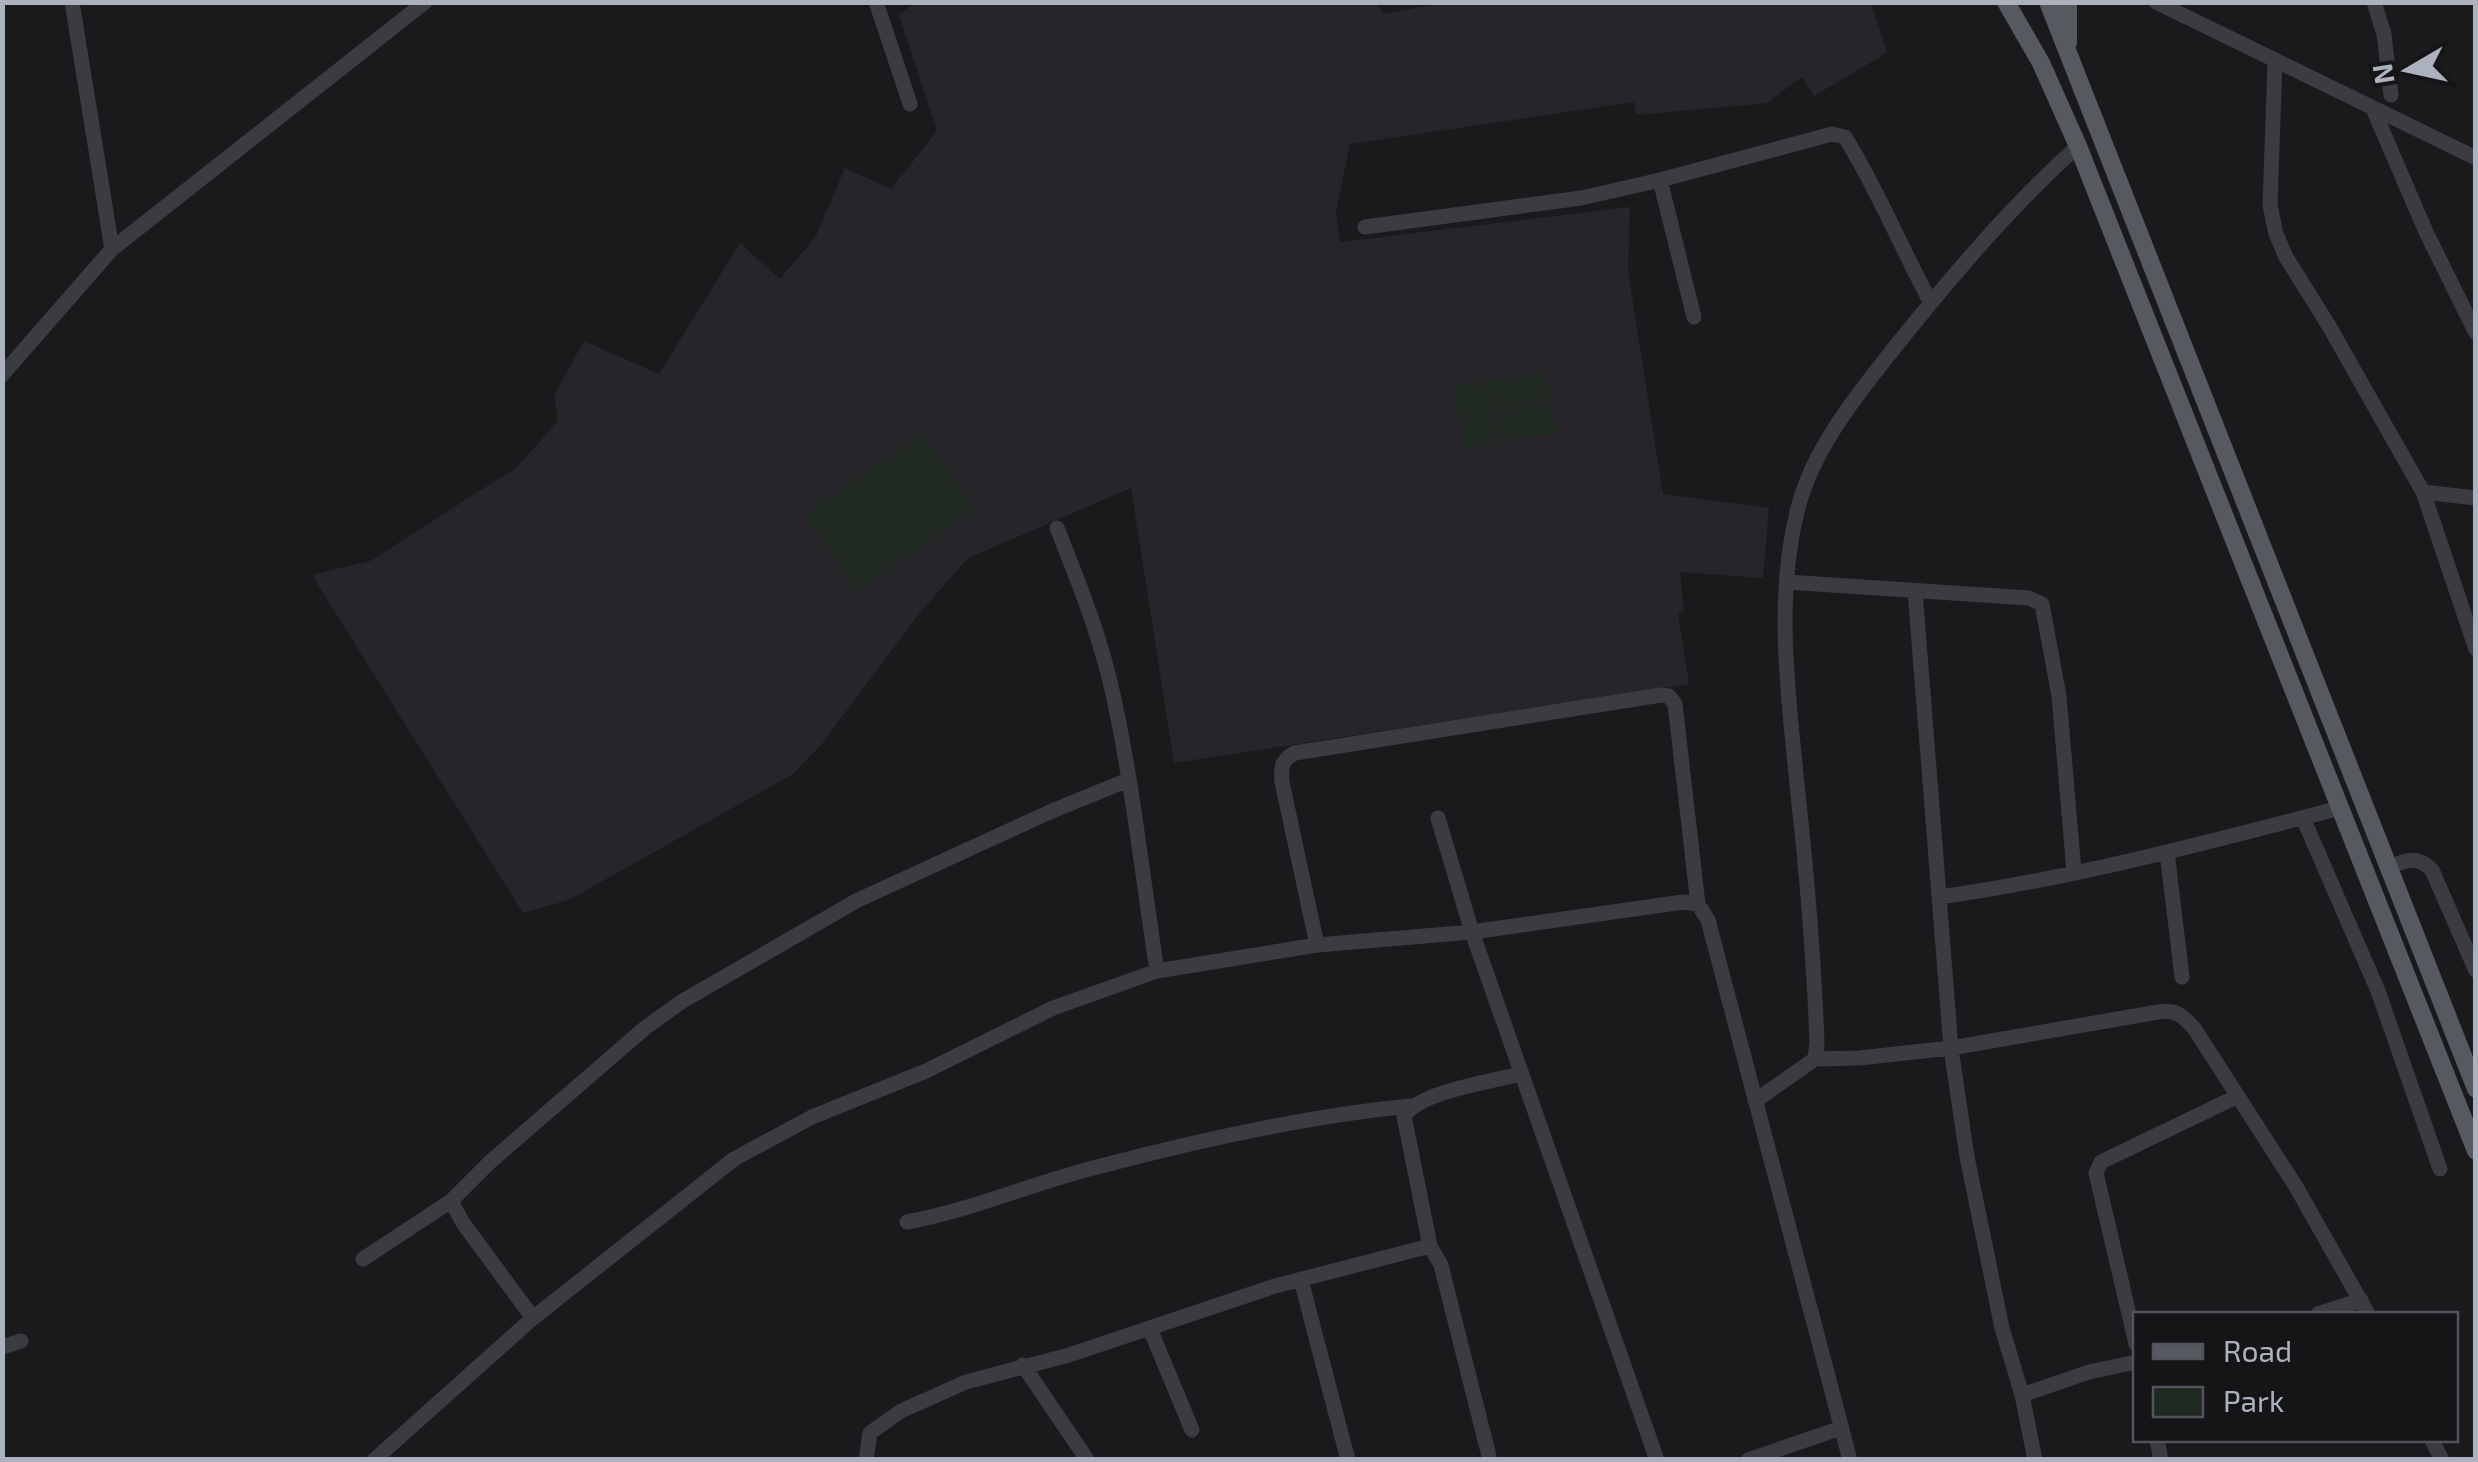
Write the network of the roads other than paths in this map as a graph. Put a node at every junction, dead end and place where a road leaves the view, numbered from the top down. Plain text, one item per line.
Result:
1 (72, 2) edge
2 (425, 2) edge
3 (876, 2) edge
4 (2006, 2) edge
5 (2048, 2) edge
6 (2068, 2) edge
7 (2156, 2) edge
8 (2374, 2) edge
9 (2068, 53) junction
10 (2274, 62) junction
11 (2390, 95) dead end
12 (910, 104) dead end
13 (2374, 111) junction
14 (2078, 146) junction
15 (2476, 158) edge
16 (1660, 180) junction
17 (1365, 227) dead end
18 (112, 249) junction
19 (1930, 303) junction
20 (1694, 318) dead end
21 (2476, 333) edge
22 (2, 376) edge
23 (2423, 492) junction
24 (2476, 498) edge
25 (1058, 528) dead end
26 (1787, 582) junction
27 (1915, 591) junction
28 (2476, 650) edge
29 (1128, 780) junction
30 (2340, 808) junction
31 (1438, 818) dead end
32 (2304, 818) junction
33 (2168, 852) junction
34 (2389, 867) junction
35 (2074, 872) junction
36 (1940, 897) junction
37 (1698, 904) junction
38 (1472, 932) junction
39 (1317, 945) junction
40 (1157, 971) junction
41 (2476, 971) edge
42 (2182, 977) dead end
43 (1951, 1048) junction
44 (1815, 1059) junction
45 (1520, 1074) junction
46 (2476, 1088) edge
47 (2238, 1096) junction
48 (1755, 1101) junction
49 (1411, 1106) junction
50 (2476, 1151) edge
51 (2440, 1168) dead end
52 (451, 1201) junction
53 (907, 1222) dead end
54 (1430, 1246) junction
55 (363, 1259) dead end
56 (1301, 1280) junction
57 (2365, 1307) edge
58 (2331, 1312) edge
59 (533, 1318) junction
60 (1150, 1330) junction
61 (2133, 1331) edge
62 (21, 1341) dead end
63 (2, 1347) edge
64 (2133, 1363) edge
65 (1023, 1364) junction
66 (2022, 1396) junction
67 (1841, 1428) junction
68 (1192, 1430) dead end
69 (1086, 1458) edge
70 (374, 1460) edge
71 (866, 1460) edge
72 (1348, 1460) edge
73 (1490, 1460) edge
74 (1657, 1460) edge
75 (1748, 1460) edge
76 (1850, 1460) edge
77 (2034, 1460) edge

1 - 18 street
2 - 18 street
3 - 12 street
4 - 14 main road
5 - 9 main road
6 - 9 main road
7 - 10 street
8 - 11 street
9 - 34 main road
10 - 13 street
10 - 23 street
13 - 15 street
13 - 21 street
14 - 19 street
14 - 30 main road
16 - 17 street
16 - 19 street
16 - 20 street
18 - 22 street
19 - 26 street
23 - 24 street
23 - 28 street
25 - 29 street
26 - 27 street
26 - 44 street
27 - 35 street
27 - 36 street
29 - 40 street
29 - 52 street
30 - 32 street
30 - 50 main road
31 - 38 street
32 - 33 street
32 - 51 street
33 - 35 street
33 - 42 street
34 - 41 street
34 - 46 main road
35 - 36 street
36 - 43 street
37 - 38 street
37 - 39 street
37 - 48 street
38 - 39 street
38 - 45 street
39 - 40 street
40 - 59 street
43 - 44 street
43 - 47 street
43 - 66 street
44 - 48 street
45 - 49 street
45 - 74 street
47 - 57 street
47 - 61 street
48 - 67 street
49 - 53 street
49 - 54 street
52 - 55 street
52 - 59 street
54 - 56 street
54 - 73 street
56 - 60 street
56 - 72 street
57 - 58 street
59 - 70 street
60 - 65 street
60 - 68 street
62 - 63 street
64 - 66 street
65 - 69 street
65 - 71 street
66 - 77 street
67 - 75 street
67 - 76 street

